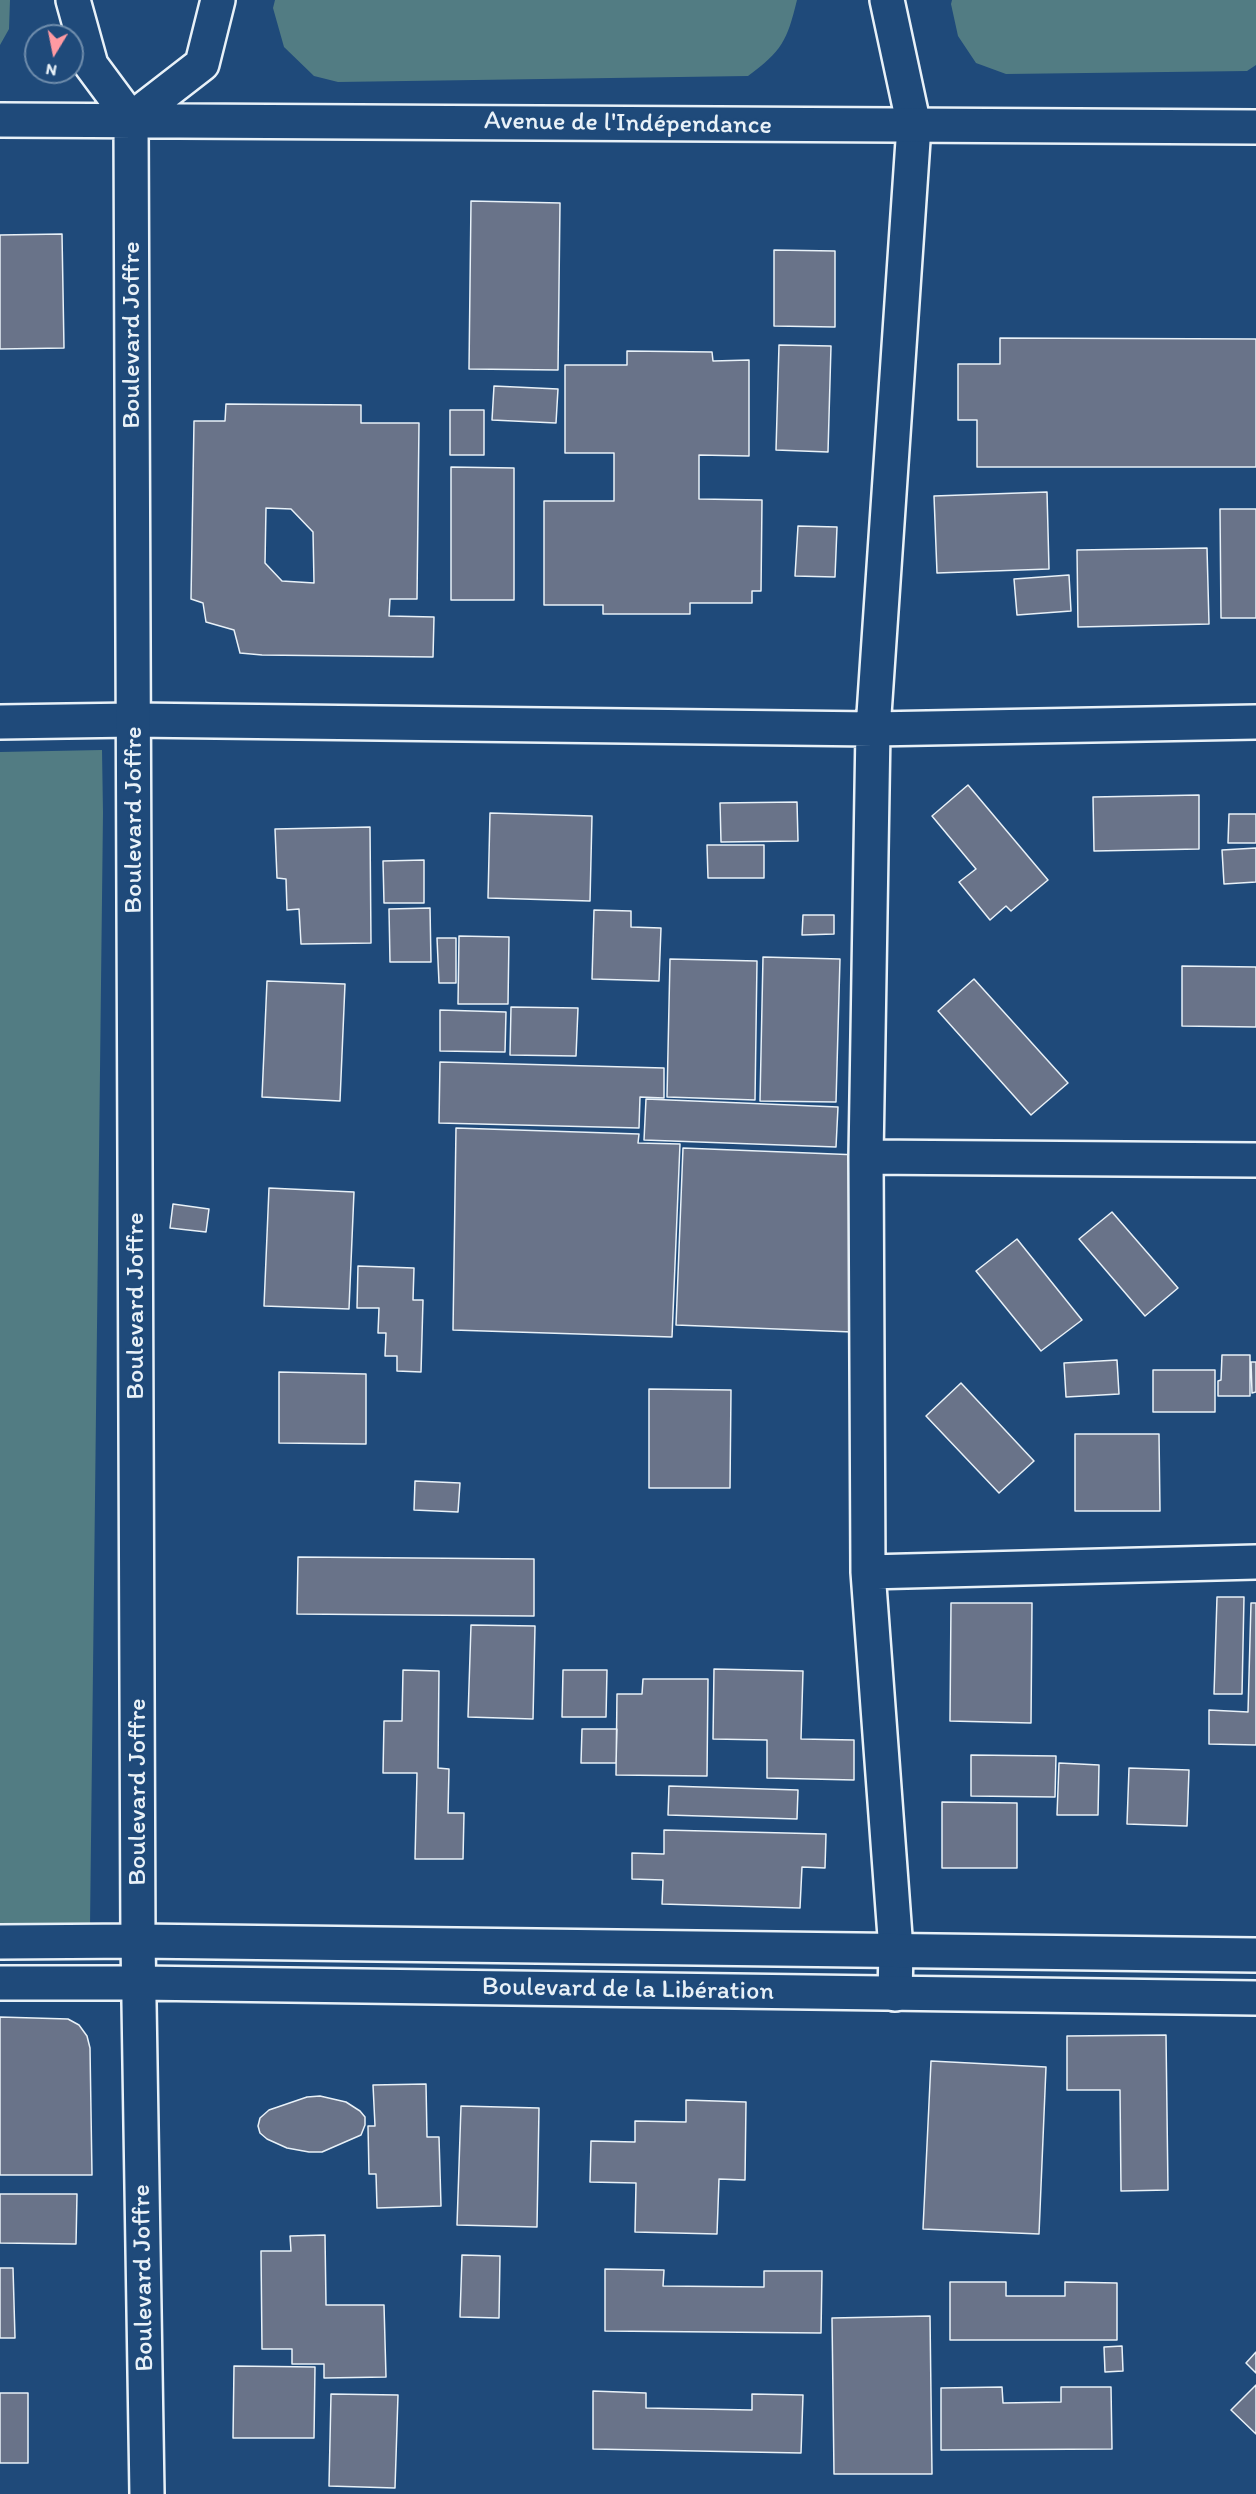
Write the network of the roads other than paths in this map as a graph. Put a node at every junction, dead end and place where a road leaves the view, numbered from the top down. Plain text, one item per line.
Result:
1 (73, 0) edge
2 (218, 0) edge
3 (887, 0) edge
4 (131, 119) junction
5 (0, 120) edge
6 (914, 126) junction
7 (1256, 127) edge
8 (134, 720) junction
9 (0, 722) edge
10 (1256, 722) edge
11 (873, 729) junction
12 (866, 1157) junction
13 (1256, 1160) edge
14 (1256, 1562) edge
15 (868, 1572) junction
16 (138, 1941) junction
17 (0, 1942) edge
18 (896, 1950) junction
19 (1256, 1955) edge
20 (0, 1983) edge
21 (139, 1983) junction
22 (895, 1994) junction
23 (1256, 1998) edge
24 (147, 2494) edge

1 - 4 street
2 - 4 street
3 - 6 street
4 - 5 street, Avenue de l'Indépendance
4 - 6 street, Avenue de l'Indépendance
4 - 8 street, Boulevard Joffre
6 - 7 street, Avenue de l'Indépendance
6 - 11 street
8 - 9 street
8 - 11 street
8 - 16 street, Boulevard Joffre
10 - 11 street
11 - 12 street
12 - 13 street
12 - 15 street
14 - 15 street
15 - 18 street
16 - 17 street, Boulevard de la Libération
16 - 18 street, Boulevard de la Libération
16 - 21 street, Boulevard Joffre
18 - 19 street, Boulevard de la Libération
18 - 22 street
20 - 21 street, Boulevard de la Libération
21 - 22 street, Boulevard de la Libération
21 - 24 street, Boulevard Joffre
22 - 23 street, Boulevard de la Libération

